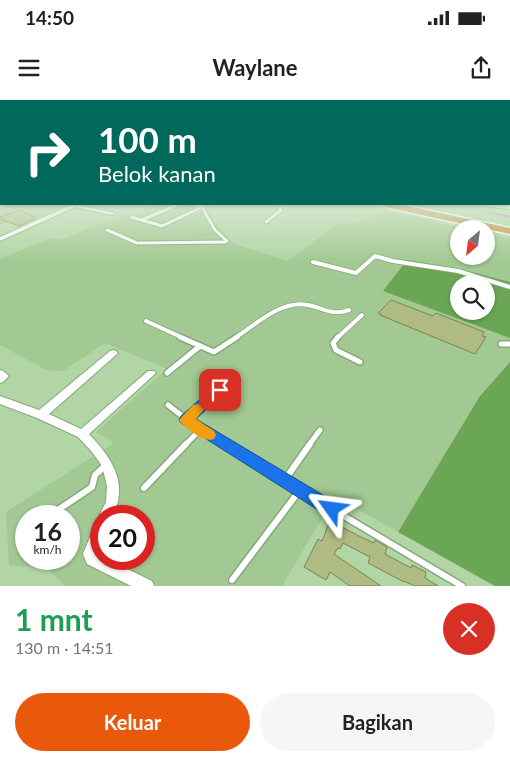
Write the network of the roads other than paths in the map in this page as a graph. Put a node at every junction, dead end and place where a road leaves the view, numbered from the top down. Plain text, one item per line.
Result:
1 (51, 216) edge
2 (131, 216) dead end
3 (152, 216) edge
4 (184, 216) edge
5 (206, 216) edge
6 (274, 216) edge
7 (439, 216) edge
8 (461, 216) edge
9 (142, 220) junction
10 (266, 222) dead end
11 (510, 226) edge
12 (107, 230) dead end
13 (510, 231) edge
14 (0, 239) edge
15 (313, 262) dead end
16 (510, 287) edge
17 (349, 310) dead end
18 (362, 315) dead end
19 (146, 320) dead end
20 (501, 344) dead end
21 (510, 344) edge
22 (200, 346) junction
23 (113, 354) dead end
24 (360, 362) dead end
25 (0, 372) edge
26 (151, 373) dead end
27 (167, 373) dead end
28 (0, 380) edge
29 (220, 390) dead end
30 (0, 400) edge
31 (168, 404) dead end
32 (41, 415) junction
33 (186, 420) junction
34 (200, 430) junction
35 (320, 430) dead end
36 (82, 434) junction
37 (106, 464) junction
38 (284, 481) junction
39 (144, 488) dead end
40 (300, 490) junction
41 (65, 505) edge
42 (111, 505) edge
43 (114, 570) edge
44 (232, 580) dead end
45 (147, 586) edge
46 (462, 586) edge

1 - 14 street
2 - 9 lane
3 - 9 lane
4 - 9 lane
5 - 12 lane
6 - 10 lane
7 - 13 highway
8 - 11 highway
15 - 16 lane
17 - 22 lane
18 - 24 lane
19 - 22 lane
20 - 21 lane
22 - 27 lane
23 - 32 street
25 - 28 street
26 - 36 street
29 - 33 lane
30 - 32 street
31 - 33 lane
32 - 36 street
33 - 34 lane
34 - 38 lane
34 - 39 lane
35 - 38 lane
36 - 37 street
37 - 41 lane
37 - 42 street
38 - 40 lane
40 - 44 lane
40 - 46 lane
43 - 45 street

